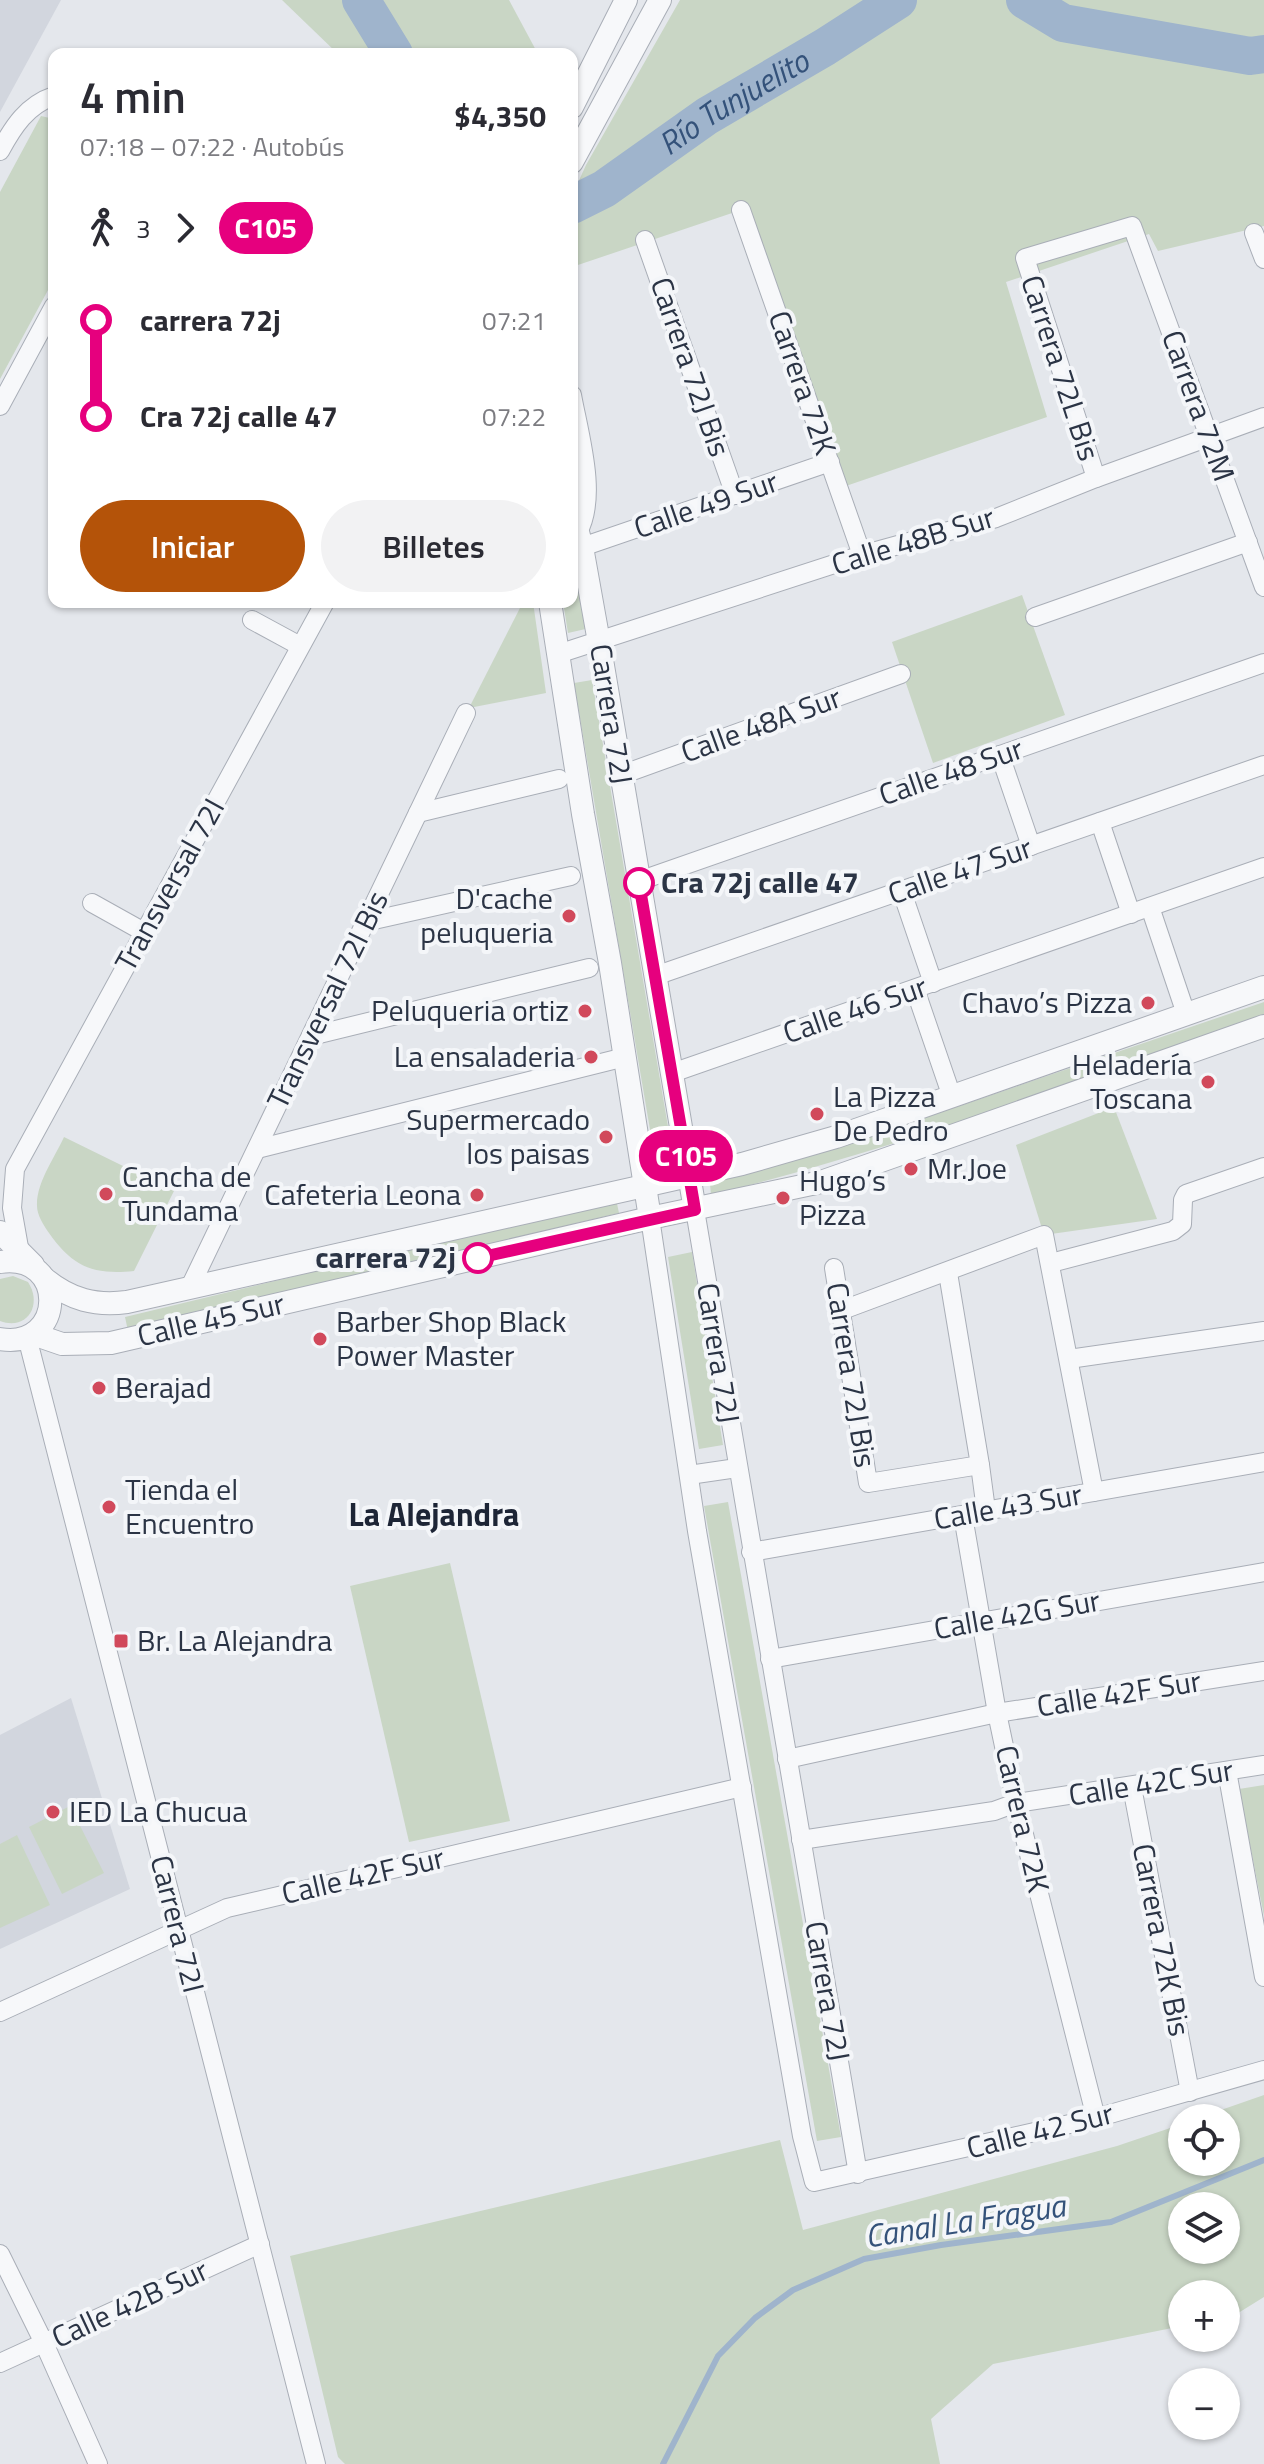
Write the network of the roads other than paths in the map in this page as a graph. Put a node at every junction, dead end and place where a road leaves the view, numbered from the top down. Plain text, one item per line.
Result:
1 (626, 0) edge
2 (660, 0) edge
3 (578, 95) edge
4 (48, 99) edge
5 (0, 151) edge
6 (578, 151) edge
7 (741, 210) dead end
8 (1254, 233) dead end
9 (645, 240) dead end
10 (1025, 258) joint
11 (1264, 259) edge
12 (48, 317) edge
13 (0, 406) edge
14 (1264, 417) edge
15 (578, 430) edge
16 (1209, 438) junction
17 (830, 462) junction
18 (1096, 478) junction
19 (735, 495) junction
20 (578, 528) edge
21 (578, 530) edge
22 (578, 535) edge
23 (1248, 542) junction
24 (862, 555) junction
25 (1264, 587) edge
26 (322, 608) edge
27 (551, 608) edge
28 (1035, 617) dead end
29 (252, 620) dead end
30 (599, 642) junction
31 (300, 646) junction
32 (558, 654) junction
33 (1264, 663) edge
34 (901, 674) dead end
35 (466, 713) dead end
36 (1000, 755) junction
37 (1264, 765) edge
38 (621, 775) junction
39 (559, 779) dead end
40 (418, 813) junction
41 (1100, 822) junction
42 (1031, 846) junction
43 (1264, 867) edge
44 (571, 876) dead end
45 (639, 881) junction
46 (902, 892) junction
47 (92, 903) dead end
48 (1150, 907) junction
49 (1131, 914) junction
50 (365, 922) junction
51 (144, 932) junction
52 (589, 968) dead end
53 (655, 976) junction
54 (924, 986) junction
55 (1264, 987) edge
56 (1186, 1014) junction
57 (1264, 1026) edge
58 (311, 1036) junction
59 (625, 1057) junction
60 (672, 1073) junction
61 (952, 1097) junction
62 (257, 1149) junction
63 (1264, 1167) edge
64 (8, 1172) edge
65 (689, 1174) junction
66 (645, 1184) junction
67 (695, 1210) junction
68 (650, 1218) junction
69 (0, 1232) edge
70 (10, 1257) edge
71 (1051, 1263) junction
72 (834, 1268) dead end
73 (948, 1273) junction
74 (41, 1274) junction
75 (190, 1287) junction
76 (840, 1311) junction
77 (1264, 1331) edge
78 (15, 1340) edge
79 (1069, 1359) junction
80 (1264, 1462) edge
81 (980, 1465) junction
82 (737, 1468) junction
83 (689, 1475) junction
84 (1094, 1492) junction
85 (986, 1510) junction
86 (963, 1516) junction
87 (751, 1552) junction
88 (1264, 1572) edge
89 (982, 1621) junction
90 (770, 1659) junction
91 (1264, 1671) edge
92 (997, 1713) junction
93 (787, 1759) junction
94 (1264, 1765) edge
95 (1227, 1771) junction
96 (742, 1787) junction
97 (1132, 1787) junction
98 (1016, 1803) junction
99 (801, 1840) junction
100 (179, 1929) junction
101 (1264, 1977) edge
102 (0, 2012) edge
103 (1264, 2070) edge
104 (1190, 2092) junction
105 (1096, 2118) junction
106 (858, 2174) junction
107 (814, 2182) joint
108 (260, 2244) junction
109 (0, 2254) edge
110 (44, 2343) junction
111 (0, 2363) edge
112 (98, 2464) edge
113 (316, 2464) edge

1 - 3 street
2 - 6 street
4 - 5 street
7 - 17 street, Carrera 72K
8 - 11 street
9 - 19 street, Carrera 72J Bis
10 - 16 street, Carrera 72M
10 - 18 street, Carrera 72L Bis
12 - 13 street
14 - 16 street, Calle 48B Sur
15 - 20 street, Carrera 72J
16 - 18 street, Calle 48B Sur
16 - 23 street, Carrera 72M
17 - 19 street, Calle 49 Sur
17 - 24 street, Carrera 72K
18 - 24 street, Calle 48B Sur
19 - 21 street, Calle 49 Sur
22 - 30 street, Carrera 72J
23 - 25 street, Carrera 72M
23 - 28 street
24 - 30 street, Calle 48B Sur
26 - 31 street, Transversal 72I
27 - 32 street, Carrera 72J
29 - 31 street
30 - 32 street, Calle 48B Sur
30 - 38 street, Carrera 72J
31 - 51 street, Transversal 72I
32 - 59 street, Carrera 72J
33 - 36 street, Calle 48 Sur
34 - 38 street, Calle 48A Sur
35 - 40 street, Transversal 72I Bis
36 - 42 street
36 - 45 street, Calle 48 Sur
37 - 41 street, Calle 47 Sur
38 - 45 street, Carrera 72J
39 - 40 street
40 - 50 street, Transversal 72I Bis
41 - 42 street, Calle 47 Sur
41 - 49 street
42 - 46 street, Calle 47 Sur
43 - 48 street, Calle 46 Sur
44 - 50 street
45 - 53 street, Carrera 72J
46 - 53 street, Calle 47 Sur
46 - 54 street
47 - 51 street
48 - 49 street, Calle 46 Sur
48 - 56 street
49 - 54 street, Calle 46 Sur
50 - 58 street, Transversal 72I Bis
51 - 64 street, Transversal 72I
52 - 58 street
53 - 60 street, Carrera 72J
54 - 60 street, Calle 46 Sur
54 - 61 street
55 - 56 street, Calle 45 Sur
56 - 61 street, Calle 45 Sur
57 - 67 street, Calle 45 Sur
58 - 62 street, Transversal 72I Bis
59 - 62 street
59 - 66 street, Carrera 72J
60 - 65 street, Carrera 72J
61 - 65 street, Calle 45 Sur
62 - 75 street, Transversal 72I Bis
63 - 71 street
64 - 70 street, Transversal 72I
65 - 66 street, Calle 45 Sur
65 - 67 street, Carrera 72J
66 - 68 street, Carrera 72J
66 - 75 street, Calle 45 Sur
67 - 68 street, Calle 45 Sur
67 - 82 street, Carrera 72J
68 - 78 street, Calle 45 Sur
68 - 83 street, Carrera 72J
69 - 70 street, Calle 45 Sur
70 - 74 street, Calle 45 Sur
71 - 73 street
71 - 79 street
72 - 76 street, Carrera 72J Bis
73 - 76 street
73 - 81 street
74 - 75 street, Calle 45 Sur
74 - 78 street
76 - 81 street, Carrera 72J Bis
77 - 79 street
78 - 100 street, Carrera 72I
79 - 84 street
80 - 84 street, Calle 43 Sur
81 - 85 street
82 - 83 street
82 - 87 street, Carrera 72J
83 - 96 street, Carrera 72J
84 - 85 street, Calle 43 Sur
85 - 86 street, Calle 43 Sur
86 - 87 street, Calle 43 Sur
86 - 89 street, Carrera 72K
87 - 90 street, Carrera 72J
88 - 89 street, Calle 42G Sur
89 - 90 street, Calle 42G Sur
89 - 92 street, Carrera 72K
90 - 93 street, Carrera 72J
91 - 92 street, Calle 42F Sur
92 - 93 street, Calle 42F Sur
92 - 98 street, Carrera 72K
93 - 99 street, Carrera 72J
94 - 95 street, Calle 42C Sur
95 - 97 street, Calle 42C Sur
95 - 101 street
96 - 100 street, Calle 42F Sur
96 - 107 street, Carrera 72J
97 - 98 street, Calle 42C Sur
97 - 104 street, Carrera 72K Bis
98 - 99 street, Calle 42C Sur
98 - 105 street, Carrera 72K
99 - 106 street, Carrera 72J
100 - 102 street, Calle 42F Sur
100 - 108 street, Carrera 72I
103 - 104 street, Calle 42 Sur
104 - 105 street, Calle 42 Sur
105 - 106 street, Calle 42 Sur
106 - 107 street, Calle 42 Sur
108 - 110 street, Calle 42B Sur
108 - 113 street, Carrera 72I
109 - 110 street
110 - 111 street, Calle 42B Sur
110 - 112 street

